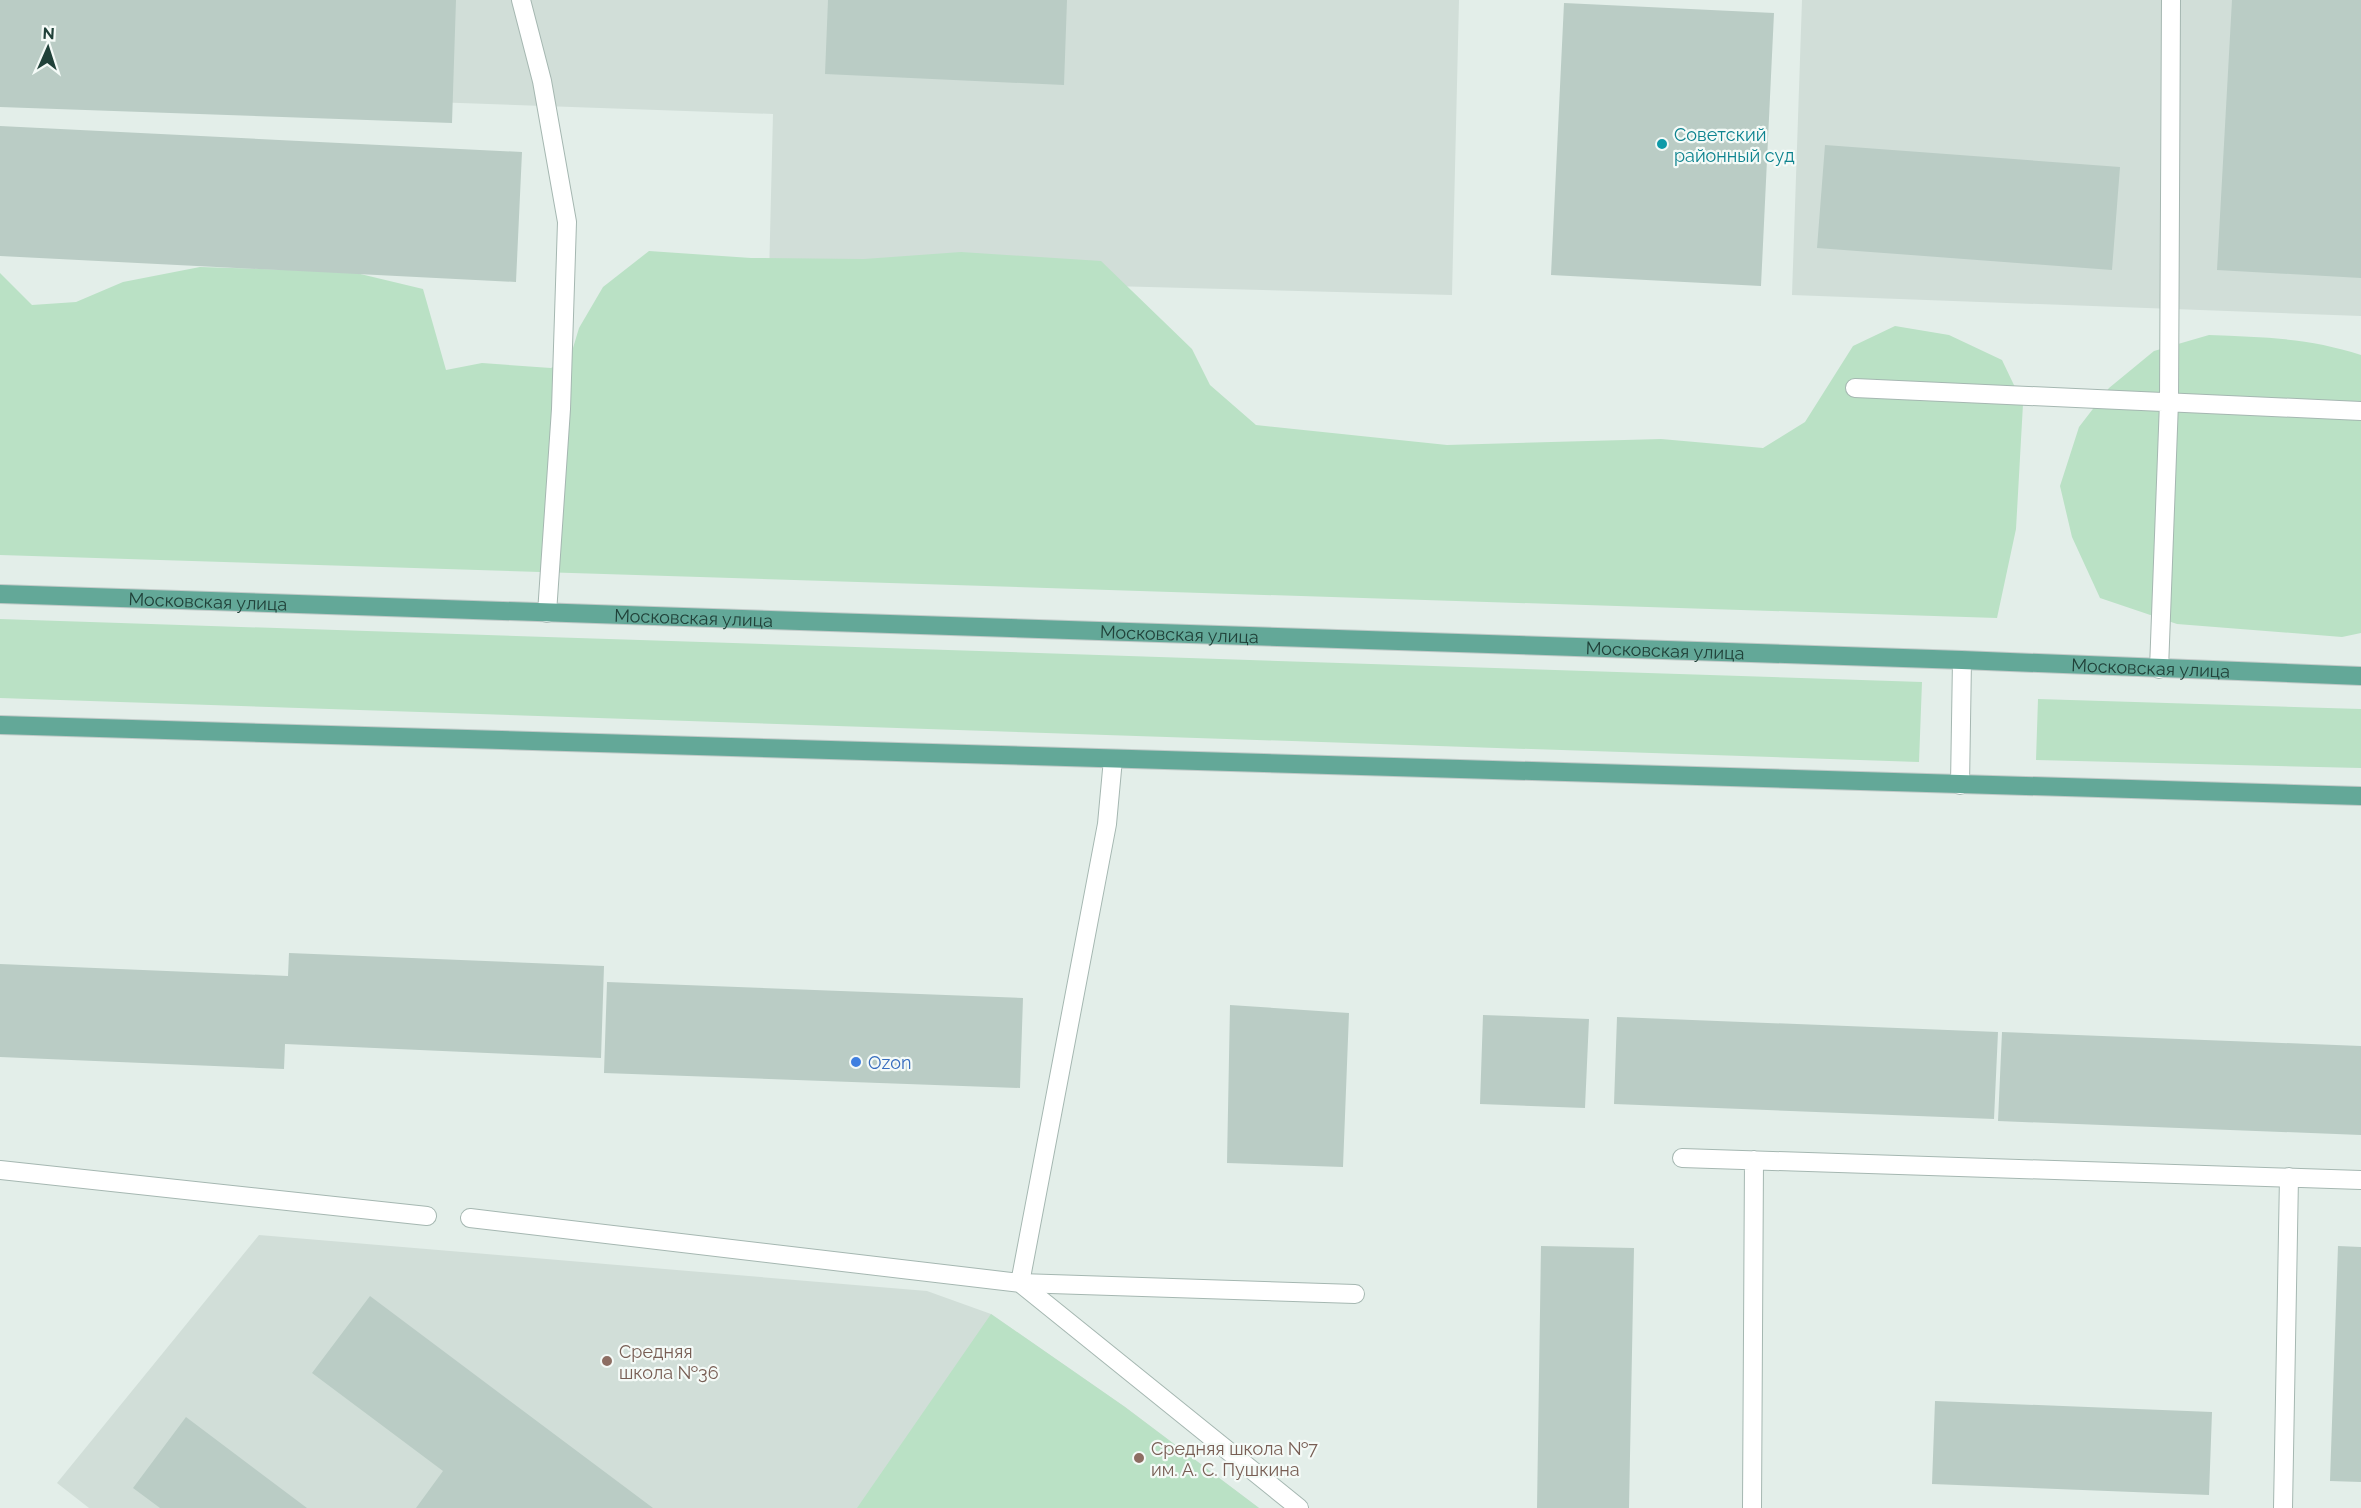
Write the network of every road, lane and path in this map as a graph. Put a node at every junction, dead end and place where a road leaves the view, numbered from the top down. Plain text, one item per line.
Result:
1 (521, 0) edge
2 (2171, 0) edge
3 (1855, 388) dead end
4 (2169, 402) junction
5 (2361, 411) edge
6 (0, 594) edge
7 (547, 613) junction
8 (1962, 660) junction
9 (2159, 669) junction
10 (2361, 676) edge
11 (0, 725) edge
12 (1113, 759) junction
13 (1960, 785) junction
14 (2361, 796) edge
15 (1682, 1158) dead end
16 (1754, 1160) junction
17 (0, 1170) edge
18 (2289, 1177) junction
19 (2361, 1180) edge
20 (427, 1216) dead end
21 (470, 1218) dead end
22 (1020, 1283) junction
23 (1355, 1294) dead end
24 (1299, 1508) edge
25 (1752, 1508) edge
26 (2283, 1508) edge

1 - 7 street
2 - 4 street
3 - 4 street
4 - 5 street
4 - 9 street
6 - 7 main road, Московская улица
7 - 8 main road, Московская улица
8 - 9 main road, Московская улица
8 - 13 street
9 - 10 main road, Московская улица
11 - 12 main road
12 - 13 main road
12 - 22 street
13 - 14 main road
15 - 16 street
16 - 18 street
16 - 25 street
17 - 20 street
18 - 19 street
18 - 26 street
21 - 22 street
22 - 23 street
22 - 24 street

